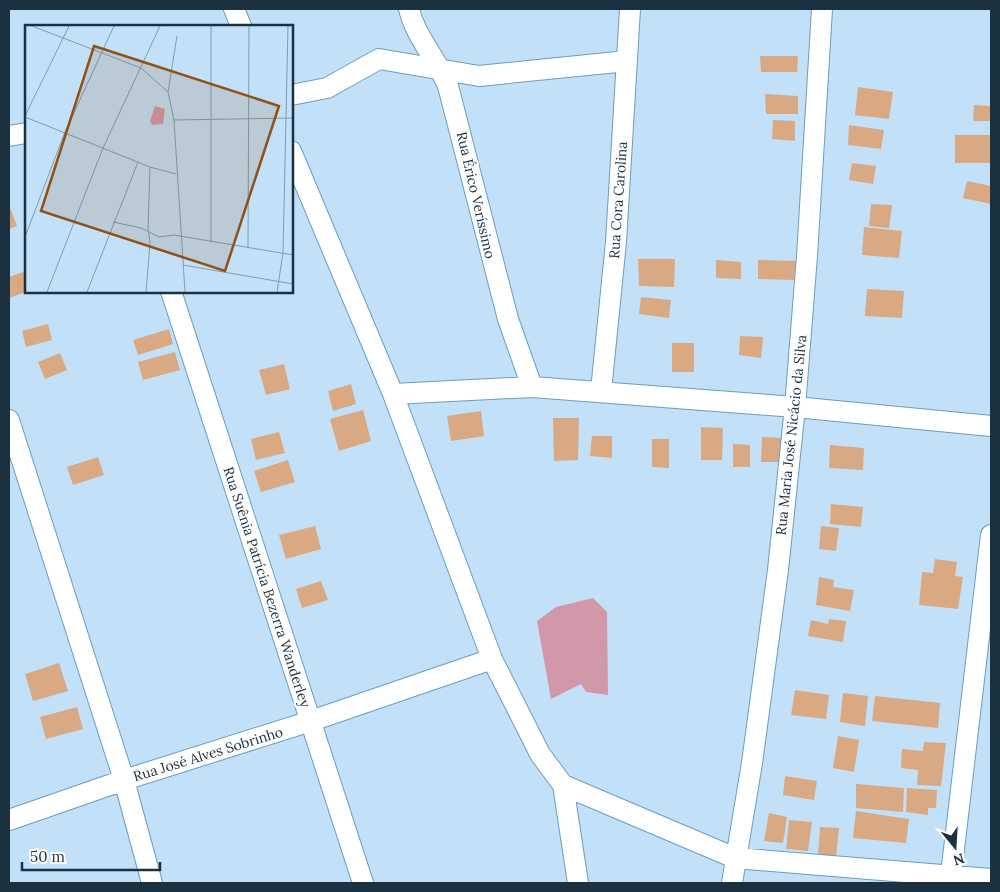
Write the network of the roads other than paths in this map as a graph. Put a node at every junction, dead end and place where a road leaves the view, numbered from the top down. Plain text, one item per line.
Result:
1 (234, 9) edge
2 (408, 9) edge
3 (630, 9) edge
4 (822, 9) edge
5 (241, 25) edge
6 (627, 61) junction
7 (442, 71) junction
8 (292, 95) edge
9 (25, 133) edge
10 (9, 136) edge
11 (292, 153) edge
12 (171, 292) edge
13 (532, 387) junction
14 (601, 391) junction
15 (393, 394) junction
16 (795, 407) junction
17 (9, 420) edge
18 (991, 426) edge
19 (991, 535) edge
20 (492, 659) junction
21 (311, 722) junction
22 (124, 780) junction
23 (564, 785) junction
24 (9, 820) edge
25 (734, 858) junction
26 (991, 879) edge
27 (951, 880) edge
28 (152, 883) edge
29 (363, 883) edge
30 (578, 883) edge
31 (732, 883) edge

1 - 5 street
2 - 7 street, Rua Érico Veríssimo
3 - 6 street, Rua Cora Carolina
4 - 16 street, Rua Maria José Nicácio da Silva
6 - 7 street
6 - 14 street, Rua Cora Carolina
7 - 8 street
7 - 13 street, Rua Érico Veríssimo
9 - 10 street
11 - 15 street
12 - 21 street, Rua Suênia Patrícia Bezerra Wanderley
13 - 14 street
13 - 15 street
14 - 16 street
15 - 20 street
16 - 18 street
16 - 25 street, Rua Maria José Nicácio da Silva
17 - 22 street
19 - 27 street
20 - 21 street, Rua José Alves Sobrinho
20 - 23 street
21 - 22 street, Rua José Alves Sobrinho
21 - 29 street, Rua Suênia Patrícia Bezerra Wanderley
22 - 24 street, Rua José Alves Sobrinho
22 - 28 street
23 - 25 street
23 - 30 street
25 - 27 street
25 - 31 street, Rua Maria José Nicácio da Silva
26 - 27 street

